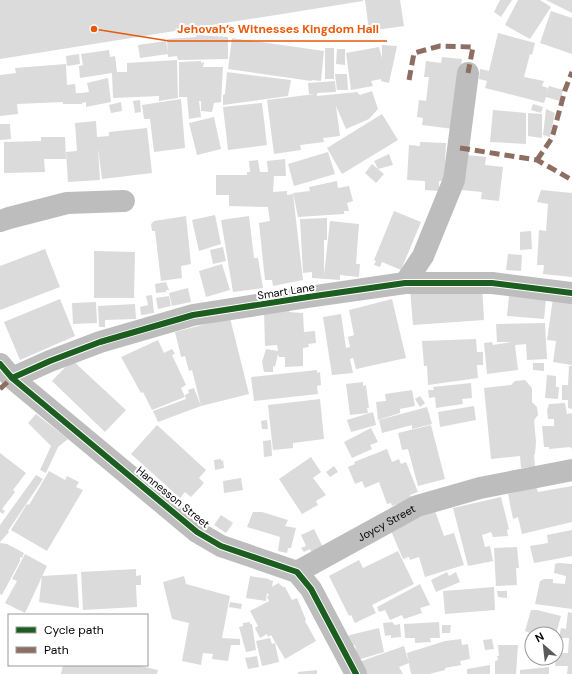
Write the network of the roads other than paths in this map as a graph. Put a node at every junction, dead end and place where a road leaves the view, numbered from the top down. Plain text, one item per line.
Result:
1 (468, 73) dead end
2 (124, 201) dead end
3 (0, 222) edge
4 (405, 283) junction
5 (572, 293) edge
6 (6, 371) edge
7 (572, 470) edge
8 (297, 572) junction
9 (356, 674) edge

1 - 4 street
2 - 3 street
4 - 5 street, Smart Lane
4 - 6 street, Smart Lane
6 - 8 street, Hannesson Street
7 - 8 street, Joycy Street
8 - 9 street

